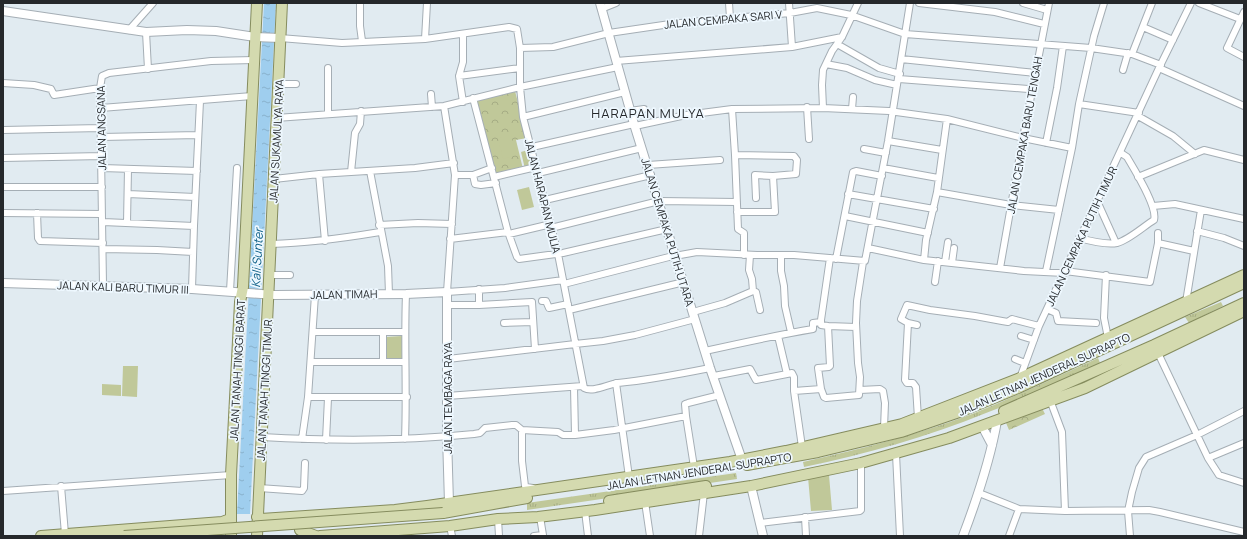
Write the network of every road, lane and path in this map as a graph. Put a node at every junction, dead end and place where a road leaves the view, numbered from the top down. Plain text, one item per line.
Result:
1 (153, 3) edge
2 (257, 3) edge
3 (282, 3) edge
4 (360, 3) edge
5 (426, 3) edge
6 (616, 3) edge
7 (729, 3) edge
8 (789, 3) edge
9 (858, 3) edge
10 (910, 3) edge
11 (919, 3) edge
12 (1023, 3) edge
13 (1049, 3) edge
14 (1104, 3) edge
15 (1152, 3) edge
16 (1191, 3) edge
17 (1199, 3) edge
18 (601, 6) edge
19 (1047, 10) junction
20 (3, 11) edge
21 (1244, 12) edge
22 (790, 13) junction
23 (851, 15) junction
24 (730, 18) junction
25 (1241, 22) edge
26 (1044, 24) junction
27 (1143, 27) junction
28 (129, 30) junction
29 (146, 32) junction
30 (609, 33) junction
31 (463, 34) junction
32 (905, 34) junction
33 (257, 37) junction
34 (842, 37) junction
35 (279, 38) junction
36 (425, 38) junction
37 (1173, 40) junction
38 (362, 41) junction
39 (837, 44) junction
40 (1041, 44) junction
41 (1063, 46) junction
42 (792, 47) junction
43 (520, 48) junction
44 (1091, 48) junction
45 (1130, 53) junction
46 (1244, 56) edge
47 (901, 59) junction
48 (254, 60) junction
49 (617, 64) junction
50 (826, 64) junction
51 (1160, 66) junction
52 (328, 68) dead end
53 (520, 68) junction
54 (148, 69) junction
55 (1123, 70) dead end
56 (1036, 72) junction
57 (459, 76) junction
58 (899, 79) junction
59 (3, 83) edge
60 (278, 84) junction
61 (296, 84) dead end
62 (100, 88) junction
63 (520, 88) junction
64 (1032, 91) junction
65 (625, 92) junction
66 (430, 94) dead end
67 (252, 96) junction
68 (853, 97) dead end
69 (473, 98) junction
70 (200, 101) junction
71 (463, 102) junction
72 (1079, 104) junction
73 (444, 106) junction
74 (1244, 106) edge
75 (432, 107) junction
76 (807, 107) junction
77 (101, 108) junction
78 (824, 108) junction
79 (644, 109) dead end
80 (732, 109) junction
81 (852, 110) junction
82 (361, 111) junction
83 (630, 111) junction
84 (892, 112) junction
85 (328, 114) junction
86 (1138, 114) junction
87 (523, 117) junction
88 (276, 118) junction
89 (947, 119) junction
90 (634, 125) junction
91 (102, 128) junction
92 (3, 130) edge
93 (198, 135) junction
94 (102, 137) junction
95 (1023, 138) junction
96 (809, 140) dead end
97 (888, 141) junction
98 (1046, 143) junction
99 (532, 147) junction
100 (642, 148) junction
101 (1072, 148) junction
102 (864, 149) dead end
103 (942, 150) junction
104 (886, 153) junction
105 (1121, 153) junction
106 (1195, 154) junction
107 (735, 155) junction
108 (102, 156) junction
109 (3, 158) edge
110 (720, 160) dead end
111 (1244, 160) edge
112 (454, 163) junction
113 (648, 165) junction
114 (102, 168) junction
115 (236, 168) dead end
116 (492, 168) junction
117 (883, 168) junction
118 (128, 169) junction
119 (537, 170) junction
120 (197, 171) junction
121 (370, 171) junction
122 (351, 172) junction
123 (319, 174) junction
124 (455, 175) junction
125 (473, 175) junction
126 (651, 175) junction
127 (774, 176) junction
128 (882, 176) junction
129 (1138, 177) junction
130 (938, 178) junction
131 (274, 179) junction
132 (495, 180) junction
133 (3, 187) edge
134 (102, 187) junction
135 (937, 192) junction
136 (128, 194) junction
137 (848, 194) junction
138 (195, 197) junction
139 (756, 198) dead end
140 (877, 199) junction
141 (545, 200) junction
142 (659, 201) junction
143 (1097, 201) junction
144 (737, 202) junction
145 (1011, 205) junction
146 (1153, 206) junction
147 (934, 209) junction
148 (1059, 210) junction
149 (1201, 210) junction
150 (737, 212) junction
151 (3, 213) edge
152 (37, 214) junction
153 (102, 214) junction
154 (845, 216) junction
155 (1244, 219) edge
156 (102, 222) junction
157 (873, 222) junction
158 (127, 223) junction
159 (452, 224) junction
160 (379, 225) junction
161 (194, 226) junction
162 (551, 226) junction
163 (667, 229) junction
164 (1196, 231) junction
165 (380, 232) junction
166 (509, 233) junction
167 (928, 233) junction
168 (1158, 233) dead end
169 (1079, 238) junction
170 (450, 239) junction
171 (325, 241) junction
172 (948, 242) dead end
173 (1116, 243) junction
174 (271, 244) junction
175 (1158, 244) junction
176 (103, 246) junction
177 (1244, 246) edge
178 (868, 248) junction
179 (954, 248) dead end
180 (1194, 251) junction
181 (193, 252) junction
182 (558, 254) junction
183 (781, 254) junction
184 (747, 255) junction
185 (676, 256) junction
186 (833, 259) junction
187 (924, 260) junction
188 (864, 261) junction
189 (938, 261) junction
190 (945, 262) junction
191 (952, 263) junction
192 (1000, 268) junction
193 (1046, 271) junction
194 (1065, 272) junction
195 (269, 275) junction
196 (290, 275) dead end
197 (1106, 275) junction
198 (1244, 275) edge
199 (564, 282) junction
200 (684, 282) junction
201 (935, 282) dead end
202 (3, 283) edge
203 (1244, 283) edge
204 (103, 286) junction
205 (192, 289) junction
206 (479, 289) junction
207 (230, 291) junction
208 (753, 291) junction
209 (245, 292) junction
210 (447, 292) junction
211 (266, 294) junction
212 (389, 294) junction
213 (406, 294) junction
214 (315, 295) junction
215 (542, 301) dead end
216 (1186, 302) junction
217 (1244, 302) edge
218 (447, 305) junction
219 (479, 305) junction
220 (568, 307) junction
221 (1047, 309) junction
222 (760, 310) dead end
223 (1244, 311) edge
224 (694, 316) junction
225 (533, 322) junction
226 (821, 322) junction
227 (504, 323) dead end
228 (1096, 323) dead end
229 (908, 324) junction
230 (918, 325) dead end
231 (1145, 325) junction
232 (828, 326) junction
233 (1039, 326) junction
234 (856, 327) junction
235 (312, 332) junction
236 (383, 332) junction
237 (405, 332) junction
238 (791, 332) junction
239 (778, 336) junction
240 (1021, 336) dead end
241 (1108, 338) junction
242 (1034, 340) junction
243 (575, 344) junction
244 (535, 349) junction
245 (706, 351) junction
246 (1158, 353) junction
247 (448, 359) junction
248 (1015, 359) dead end
249 (311, 362) junction
250 (383, 362) junction
251 (405, 362) junction
252 (1025, 363) junction
253 (710, 368) junction
254 (787, 374) junction
255 (714, 376) junction
256 (1020, 378) junction
257 (616, 383) junction
258 (583, 386) junction
259 (574, 387) junction
260 (821, 389) junction
261 (794, 391) junction
262 (859, 393) junction
263 (720, 395) junction
264 (447, 396) junction
265 (308, 397) junction
266 (407, 397) junction
267 (328, 398) junction
268 (968, 398) junction
269 (1050, 400) junction
270 (980, 403) junction
271 (1244, 411) edge
272 (686, 416) junction
273 (918, 418) junction
274 (997, 421) junction
275 (982, 426) junction
276 (622, 428) junction
277 (884, 428) junction
278 (522, 430) junction
279 (575, 435) junction
280 (1197, 435) junction
281 (447, 436) junction
282 (945, 436) junction
283 (262, 437) junction
284 (302, 439) junction
285 (405, 439) junction
286 (326, 440) junction
287 (1244, 442) edge
288 (992, 445) junction
289 (802, 447) junction
290 (896, 454) junction
291 (784, 455) junction
292 (1208, 458) junction
293 (742, 460) junction
294 (305, 463) dead end
295 (860, 463) junction
296 (694, 467) junction
297 (803, 472) junction
298 (231, 475) junction
299 (629, 477) junction
300 (1244, 483) edge
301 (61, 486) junction
302 (751, 486) junction
303 (259, 488) junction
304 (536, 490) junction
305 (3, 491) edge
306 (704, 493) junction
307 (979, 493) junction
308 (645, 502) junction
309 (449, 503) junction
310 (1019, 509) junction
311 (1065, 510) junction
312 (585, 511) junction
313 (1128, 511) junction
314 (309, 516) junction
315 (257, 517) junction
316 (540, 517) junction
317 (806, 517) junction
318 (513, 518) junction
319 (230, 519) junction
320 (498, 519) junction
321 (760, 523) junction
322 (176, 526) junction
323 (451, 531) edge
324 (1244, 532) edge
325 (65, 534) junction
326 (41, 536) edge
327 (124, 536) edge
328 (179, 536) edge
329 (231, 536) edge
330 (257, 536) edge
331 (316, 536) edge
332 (320, 536) edge
333 (499, 536) edge
334 (534, 536) edge
335 (588, 536) edge
336 (650, 536) edge
337 (699, 536) edge
338 (763, 536) edge
339 (806, 536) edge
340 (900, 536) edge
341 (963, 536) edge
342 (1009, 536) edge
343 (1130, 536) edge

1 - 28 street
2 - 33 main road, JALAN TANAH TINGGI BARAT
3 - 35 main road, JALAN SUKAMULYA RAYA
4 - 38 street
5 - 36 street
6 - 18 street
7 - 24 street
8 - 22 street
9 - 23 street
10 - 32 street
11 - 26 street
12 - 19 street
13 - 19 street, JALAN CEMPAKA BARU TENGAH
14 - 44 street
15 - 27 street
16 - 37 street, JALAN CEMPAKA PUTIH TIMUR
17 - 25 street
18 - 30 street, JALAN CEMPAKA PUTIH UTARA
19 - 26 street, JALAN CEMPAKA BARU TENGAH
20 - 28 street
21 - 25 street
22 - 23 street, JALAN CEMPAKA SARI V
22 - 24 street, JALAN CEMPAKA SARI V
22 - 42 street
23 - 32 street, JALAN CEMPAKA SARI V
23 - 34 street
24 - 30 street, JALAN CEMPAKA SARI V
25 - 46 street
26 - 40 street, JALAN CEMPAKA BARU TENGAH
27 - 37 street
27 - 45 street
28 - 29 street
29 - 33 street
29 - 54 street
30 - 43 street, JALAN CEMPAKA SARI V
30 - 49 street, JALAN CEMPAKA PUTIH UTARA
31 - 36 street
31 - 43 street, JALAN HARAPAN MULIA
31 - 57 street
32 - 40 street, JALAN CEMPAKA SARI V
32 - 47 street
33 - 35 street
33 - 48 main road, JALAN TANAH TINGGI BARAT
34 - 39 street
34 - 42 street
35 - 38 street
35 - 60 main road, JALAN SUKAMULYA RAYA
36 - 38 street
37 - 51 street, JALAN CEMPAKA PUTIH TIMUR
39 - 50 street
39 - 58 street
40 - 41 street, JALAN CEMPAKA SARI V
40 - 56 street, JALAN CEMPAKA BARU TENGAH
41 - 44 street, JALAN CEMPAKA SARI V
41 - 98 street
42 - 49 street
43 - 53 street, JALAN HARAPAN MULIA
44 - 45 street, JALAN CEMPAKA SARI V
44 - 72 street
45 - 51 street, JALAN CEMPAKA SARI V
45 - 55 street
47 - 56 street
47 - 58 street
48 - 54 street, JALAN ANGSANA
48 - 67 main road, JALAN TANAH TINGGI BARAT
49 - 63 street
49 - 65 street, JALAN CEMPAKA PUTIH UTARA
50 - 58 street
50 - 78 street
51 - 74 street, JALAN CEMPAKA SARI V
51 - 86 street, JALAN CEMPAKA PUTIH TIMUR
52 - 85 street
53 - 57 street
53 - 63 street, JALAN HARAPAN MULIA
54 - 62 street, JALAN ANGSANA
56 - 64 street, JALAN CEMPAKA BARU TENGAH
57 - 71 street
58 - 64 street
58 - 84 street
59 - 62 street
60 - 61 street
60 - 88 main road, JALAN SUKAMULYA RAYA
62 - 77 street, JALAN ANGSANA
63 - 69 street
63 - 87 street, JALAN HARAPAN MULIA
64 - 95 street, JALAN CEMPAKA BARU TENGAH
65 - 83 street, JALAN CEMPAKA PUTIH UTARA
65 - 87 street
66 - 75 street
67 - 70 street
67 - 209 main road, JALAN TANAH TINGGI BARAT
68 - 81 street
69 - 71 street
69 - 116 street
70 - 77 street
70 - 93 street
71 - 73 street
72 - 86 street
72 - 101 street
73 - 75 street
73 - 112 street
75 - 82 street
76 - 78 street
76 - 80 street
76 - 96 street
77 - 91 street, JALAN ANGSANA
78 - 81 street
79 - 83 street
80 - 90 street
80 - 107 street
81 - 84 street
82 - 85 street
82 - 122 street
83 - 90 street, JALAN CEMPAKA PUTIH UTARA
84 - 89 street
84 - 97 street
85 - 88 street
86 - 105 street, JALAN CEMPAKA PUTIH TIMUR
86 - 106 street
87 - 99 street, JALAN HARAPAN MULIA
88 - 131 main road, JALAN SUKAMULYA RAYA
89 - 95 street
89 - 103 street
90 - 99 street
90 - 100 street, JALAN CEMPAKA PUTIH UTARA
91 - 92 street
91 - 94 street, JALAN ANGSANA
93 - 94 street
93 - 120 street
94 - 108 street, JALAN ANGSANA
95 - 98 street
95 - 145 street, JALAN CEMPAKA BARU TENGAH
97 - 103 street
97 - 104 street
98 - 101 street
99 - 119 street, JALAN HARAPAN MULIA
100 - 113 street, JALAN CEMPAKA PUTIH UTARA
100 - 119 street
101 - 148 street
102 - 104 street
103 - 130 street
104 - 117 street
105 - 129 street
105 - 143 street, JALAN CEMPAKA PUTIH TIMUR
106 - 111 street
106 - 129 street
107 - 127 street
107 - 144 street
108 - 109 street
108 - 114 street, JALAN ANGSANA
110 - 113 street
112 - 121 street
112 - 124 street
113 - 126 street, JALAN CEMPAKA PUTIH UTARA
114 - 118 street
114 - 134 street, JALAN ANGSANA
115 - 207 street
116 - 125 street
116 - 132 street
117 - 128 street
117 - 130 street
118 - 120 street
118 - 136 street
119 - 132 street
119 - 141 street, JALAN HARAPAN MULIA
120 - 138 street
121 - 122 street
121 - 160 street
122 - 123 street
123 - 131 street
123 - 171 street
124 - 125 street
124 - 159 street
125 - 132 street
126 - 141 street
126 - 142 street, JALAN CEMPAKA PUTIH UTARA
127 - 139 street
127 - 150 street
128 - 137 street
128 - 140 street
129 - 146 street
130 - 135 street
131 - 174 main road, JALAN SUKAMULYA RAYA
132 - 166 street
133 - 134 street
134 - 153 street, JALAN ANGSANA
135 - 145 street
135 - 147 street
136 - 138 street
136 - 158 street
137 - 140 street
137 - 154 street
138 - 161 street
140 - 147 street
140 - 157 street
141 - 162 street, JALAN HARAPAN MULIA
142 - 144 street
142 - 162 street
142 - 163 street, JALAN CEMPAKA PUTIH UTARA
143 - 169 street, JALAN CEMPAKA PUTIH TIMUR
143 - 173 street
144 - 150 street
145 - 148 street
145 - 192 street, JALAN CEMPAKA BARU TENGAH
146 - 149 street
146 - 173 street
147 - 167 street
148 - 193 street
149 - 155 street
149 - 164 street
150 - 184 street
151 - 152 street
152 - 153 street
152 - 176 street
153 - 156 street, JALAN ANGSANA
154 - 157 street
154 - 186 street
156 - 158 street
156 - 176 street, JALAN ANGSANA
157 - 167 street
157 - 178 street
158 - 161 street
159 - 160 street
159 - 170 street
160 - 165 street
161 - 181 street
162 - 166 street
162 - 182 street, JALAN HARAPAN MULIA
163 - 182 street
163 - 185 street, JALAN CEMPAKA PUTIH UTARA
164 - 177 street
164 - 180 street
165 - 171 street
165 - 212 street
166 - 170 street
166 - 182 street
167 - 187 street
168 - 175 street
169 - 173 street
169 - 194 street, JALAN CEMPAKA PUTIH TIMUR
170 - 210 street
171 - 174 street
172 - 190 street
174 - 195 main road, JALAN TANAH TINGGI TIMUR
175 - 180 street
175 - 197 street
176 - 181 street
176 - 204 street, JALAN ANGSANA
178 - 187 street
178 - 188 street
179 - 191 street
180 - 216 street
181 - 205 street
182 - 199 street, JALAN HARAPAN MULIA
183 - 184 street
183 - 186 street
183 - 238 street
184 - 185 street
184 - 208 street
185 - 199 street
185 - 200 street, JALAN CEMPAKA PUTIH UTARA
186 - 188 street
186 - 226 street
187 - 189 street
188 - 234 street
189 - 190 street
189 - 201 street
190 - 191 street
191 - 192 street
192 - 193 street
193 - 194 street
194 - 197 street
194 - 221 street, JALAN CEMPAKA PUTIH TIMUR
195 - 196 street
195 - 211 main road, JALAN TANAH TINGGI TIMUR
197 - 241 street
198 - 216 main road, JALAN LETNAN JENDERAL SUPRAPTO
199 - 206 street
199 - 220 street, JALAN HARAPAN MULIA
200 - 220 street
200 - 224 street, JALAN CEMPAKA PUTIH UTARA
202 - 204 street, JALAN KALI BARU TIMUR III
203 - 231 main road, JALAN LETNAN JENDERAL SUPRAPTO
204 - 205 street, JALAN KALI BARU TIMUR III
205 - 207 street, JALAN KALI BARU TIMUR III
206 - 210 street
206 - 219 street
207 - 209 street, JALAN KALI BARU TIMUR III
208 - 222 street
208 - 224 street
209 - 211 street, JALAN TIMAH
209 - 298 main road, JALAN TANAH TINGGI BARAT
210 - 213 street, JALAN TIMAH
210 - 218 street, JALAN TEMBAGA RAYA
211 - 214 street, JALAN TIMAH
211 - 283 main road, JALAN TANAH TINGGI TIMUR
212 - 213 street, JALAN TIMAH
212 - 214 street, JALAN TIMAH
213 - 237 street
214 - 235 street
215 - 220 street
216 - 231 main road, JALAN LETNAN JENDERAL SUPRAPTO
217 - 282 main road, JALAN LETNAN JENDERAL SUPRAPTO
218 - 219 street
218 - 247 street, JALAN TEMBAGA RAYA
219 - 225 street
220 - 243 street, JALAN HARAPAN MULIA
221 - 228 street
221 - 233 street, JALAN CEMPAKA PUTIH TIMUR
223 - 246 main road, JALAN LETNAN JENDERAL SUPRAPTO
224 - 243 street
224 - 245 street, JALAN CEMPAKA PUTIH UTARA
225 - 227 street
225 - 244 street
226 - 232 street
226 - 238 street
229 - 230 street
229 - 233 street
229 - 273 street
231 - 241 main road, JALAN LETNAN JENDERAL SUPRAPTO
231 - 270 main road, JALAN LETNAN JENDERAL SUPRAPTO
232 - 234 street
232 - 260 street
233 - 242 street, JALAN CEMPAKA PUTIH TIMUR
234 - 262 street
235 - 236 street
235 - 249 street
236 - 237 street
236 - 250 street
237 - 251 street
238 - 239 street
239 - 245 street
239 - 254 street
240 - 242 street
241 - 256 main road, JALAN LETNAN JENDERAL SUPRAPTO
242 - 252 street, JALAN CEMPAKA PUTIH TIMUR
243 - 244 street
243 - 258 street, JALAN HARAPAN MULIA
244 - 247 street
245 - 253 street, JALAN CEMPAKA PUTIH UTARA
246 - 269 main road, JALAN LETNAN JENDERAL SUPRAPTO
246 - 280 street
247 - 264 street, JALAN TEMBAGA RAYA
248 - 252 street
249 - 250 street
249 - 265 street
250 - 251 street
251 - 266 street
252 - 256 street, JALAN CEMPAKA PUTIH TIMUR
253 - 255 street, JALAN CEMPAKA PUTIH UTARA
253 - 257 street
254 - 255 street
254 - 261 street
255 - 263 street, JALAN CEMPAKA PUTIH UTARA
256 - 268 main road, JALAN LETNAN JENDERAL SUPRAPTO
257 - 258 street
257 - 276 street
258 - 259 street
259 - 264 street
259 - 279 street
260 - 261 street
260 - 262 street
261 - 289 street
262 - 277 street
263 - 272 street
263 - 293 street, JALAN CEMPAKA PUTIH UTARA
264 - 281 street, JALAN TEMBAGA RAYA
265 - 267 street
265 - 284 street
266 - 267 street
266 - 285 street
267 - 286 street
268 - 270 main road
268 - 273 main road, JALAN LETNAN JENDERAL SUPRAPTO
269 - 274 main road, JALAN LETNAN JENDERAL SUPRAPTO
269 - 311 street
270 - 291 main road, JALAN LETNAN JENDERAL SUPRAPTO
271 - 280 street
272 - 276 street
272 - 296 street
273 - 277 main road, JALAN LETNAN JENDERAL SUPRAPTO
274 - 275 main road, JALAN LETNAN JENDERAL SUPRAPTO
274 - 288 street
275 - 282 main road, JALAN LETNAN JENDERAL SUPRAPTO
275 - 288 street
276 - 279 street
276 - 299 street
277 - 289 main road, JALAN LETNAN JENDERAL SUPRAPTO
278 - 279 street
278 - 281 street
278 - 304 street
280 - 292 street
280 - 313 street
281 - 285 street
281 - 309 street, JALAN TEMBAGA RAYA
282 - 290 main road, JALAN LETNAN JENDERAL SUPRAPTO
282 - 297 main road, JALAN LETNAN JENDERAL SUPRAPTO
283 - 284 street
283 - 303 main road, JALAN TANAH TINGGI TIMUR
284 - 286 street
285 - 286 street
287 - 292 street
288 - 307 street
289 - 291 main road, JALAN LETNAN JENDERAL SUPRAPTO
290 - 295 main road, JALAN LETNAN JENDERAL SUPRAPTO
290 - 340 street
291 - 293 main road, JALAN LETNAN JENDERAL SUPRAPTO
291 - 327 main road, JALAN LETNAN JENDERAL SUPRAPTO, bridge
292 - 300 street
293 - 296 main road, JALAN LETNAN JENDERAL SUPRAPTO
294 - 303 street
295 - 297 main road, JALAN LETNAN JENDERAL SUPRAPTO
295 - 317 street
296 - 299 main road, JALAN LETNAN JENDERAL SUPRAPTO
297 - 302 main road, JALAN LETNAN JENDERAL SUPRAPTO
297 - 318 main road, JALAN LETNAN JENDERAL SUPRAPTO
298 - 301 street
298 - 319 main road, JALAN TANAH TINGGI BARAT
299 - 304 main road, JALAN LETNAN JENDERAL SUPRAPTO
301 - 305 street
301 - 325 street
302 - 306 main road, JALAN LETNAN JENDERAL SUPRAPTO
302 - 321 street
303 - 315 main road, JALAN TANAH TINGGI TIMUR
304 - 309 main road, JALAN LETNAN JENDERAL SUPRAPTO
306 - 308 main road, JALAN LETNAN JENDERAL SUPRAPTO
306 - 337 street
307 - 310 street
307 - 341 street
308 - 312 main road, JALAN LETNAN JENDERAL SUPRAPTO
308 - 336 street
309 - 314 main road, JALAN LETNAN JENDERAL SUPRAPTO
310 - 311 street
310 - 342 street
311 - 313 street
312 - 316 main road, JALAN LETNAN JENDERAL SUPRAPTO
312 - 335 street
313 - 324 street
313 - 343 street
314 - 315 main road, JALAN LETNAN JENDERAL SUPRAPTO
314 - 331 main road
315 - 330 main road, JALAN TANAH TINGGI TIMUR
316 - 318 main road, JALAN LETNAN JENDERAL SUPRAPTO
316 - 334 street
317 - 321 street
317 - 339 street
318 - 320 main road, JALAN LETNAN JENDERAL SUPRAPTO
319 - 322 main road
319 - 329 main road, JALAN TANAH TINGGI BARAT
320 - 323 main road, JALAN LETNAN JENDERAL SUPRAPTO
320 - 333 street
321 - 338 street
322 - 325 main road
322 - 328 main road
323 - 332 main road, JALAN LETNAN JENDERAL SUPRAPTO
325 - 326 main road

